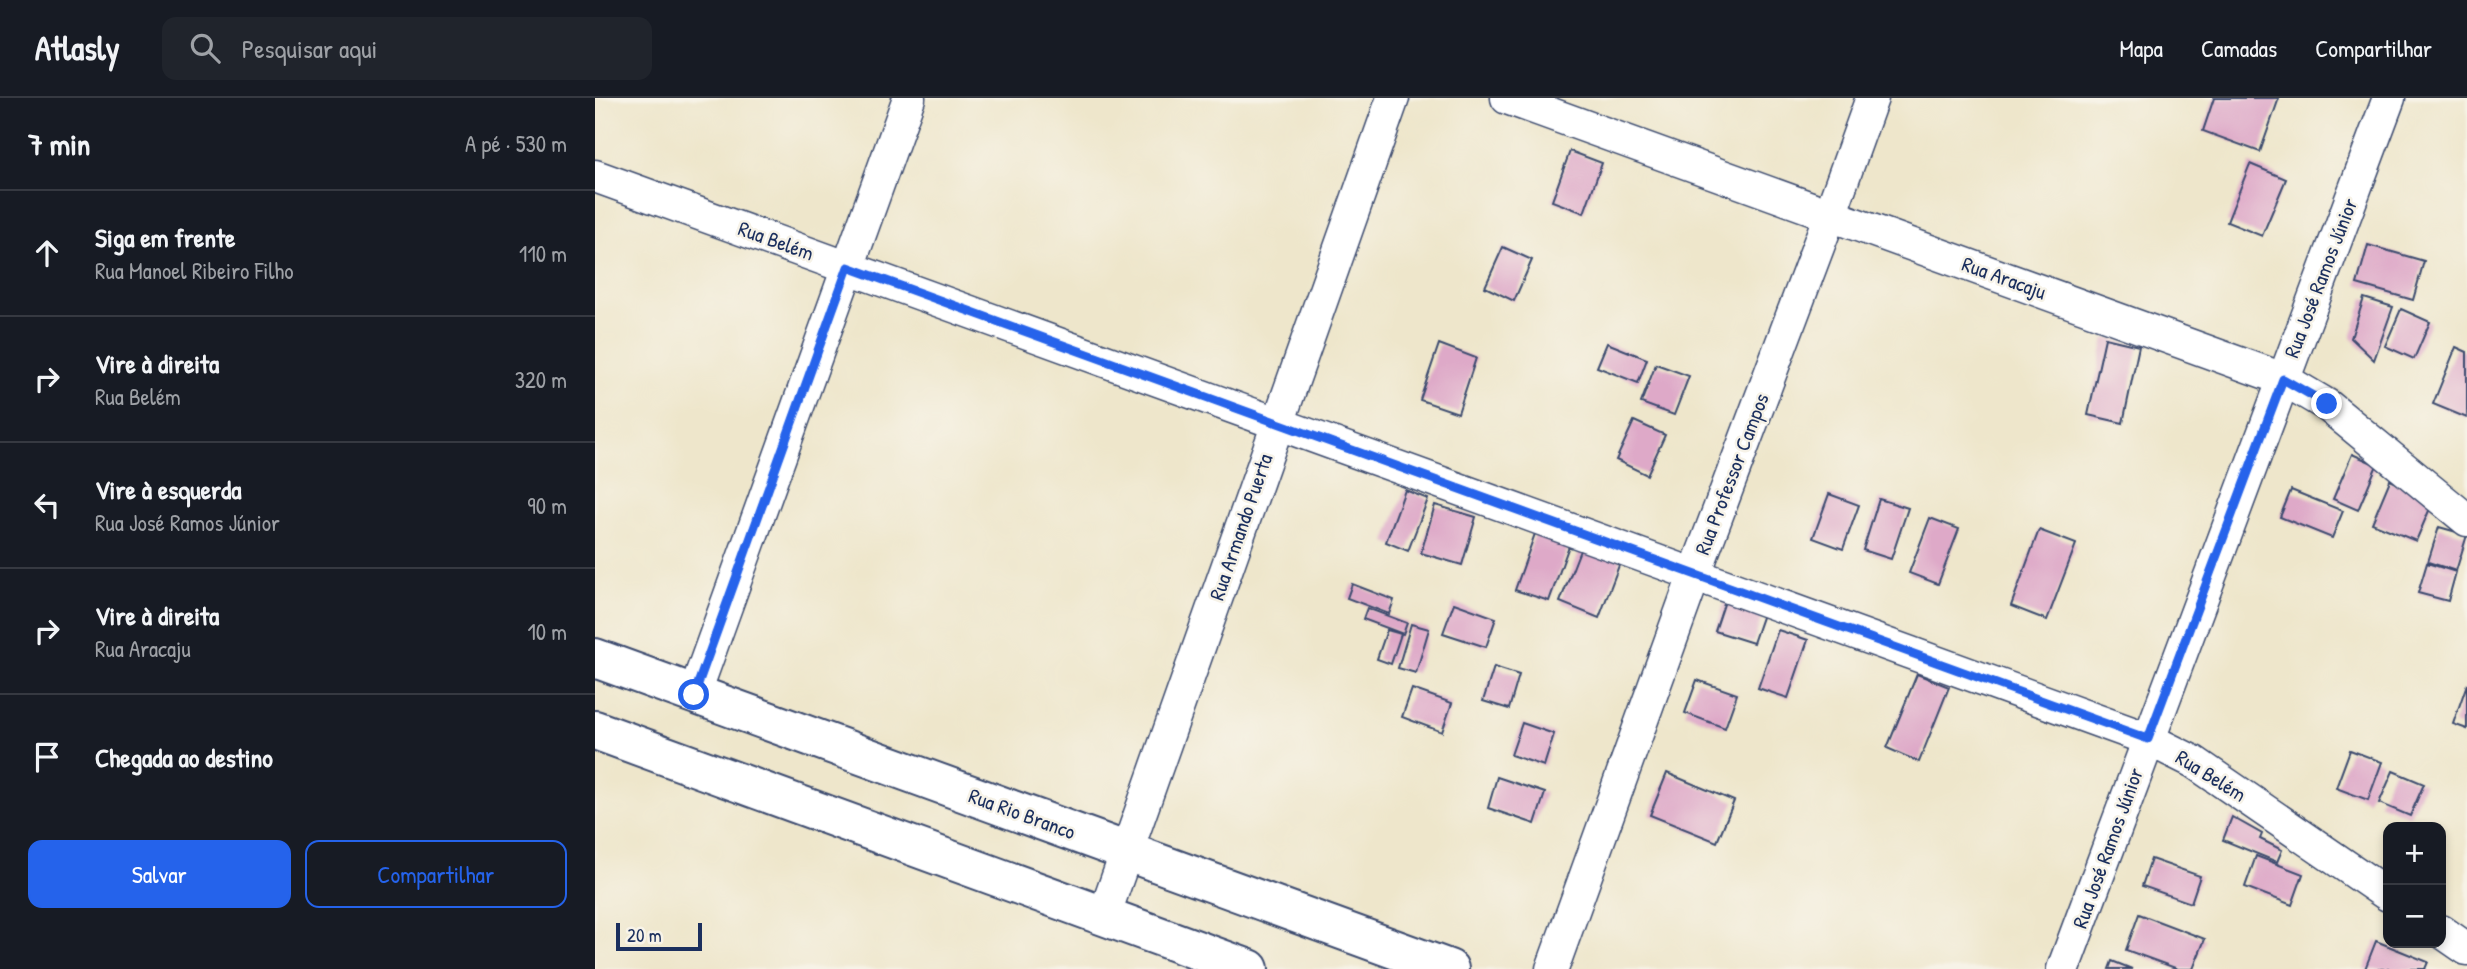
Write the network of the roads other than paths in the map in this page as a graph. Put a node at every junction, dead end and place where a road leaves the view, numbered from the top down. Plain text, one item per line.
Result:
1 (909, 98) edge
2 (1393, 98) edge
3 (1507, 98) edge
4 (1872, 98) edge
5 (2389, 98) edge
6 (595, 176) edge
7 (1830, 215) junction
8 (848, 267) junction
9 (2283, 379) junction
10 (1278, 422) junction
11 (2467, 520) edge
12 (1694, 576) junction
13 (595, 658) edge
14 (694, 695) junction
15 (595, 730) edge
16 (2148, 739) junction
17 (1126, 852) junction
18 (2383, 892) edge
19 (1104, 916) junction
20 (2446, 934) edge
21 (2467, 949) edge
22 (1249, 969) edge
23 (1449, 969) edge
24 (1552, 969) edge
25 (2063, 969) edge

1 - 8 street
2 - 10 street, Rua Armando Puerta
3 - 7 street, Rua Aracaju
4 - 7 street, Rua Professor Campos
5 - 9 street, Rua José Ramos Júnior
6 - 8 street, Rua Belém
7 - 9 street, Rua Aracaju
7 - 12 street, Rua Professor Campos
8 - 10 street, Rua Belém
8 - 14 street
9 - 11 street, Rua Aracaju
9 - 16 street, Rua José Ramos Júnior
10 - 12 street, Rua Belém
10 - 17 street, Rua Armando Puerta
12 - 16 street, Rua Belém
12 - 24 street, Rua Professor Campos
13 - 14 street, Rua Rio Branco
14 - 17 street, Rua Rio Branco
15 - 19 street
16 - 18 street, Rua Belém
16 - 25 street, Rua José Ramos Júnior
17 - 19 street, Rua Armando Puerta
17 - 23 street, Rua Rio Branco
19 - 22 street
20 - 21 street

